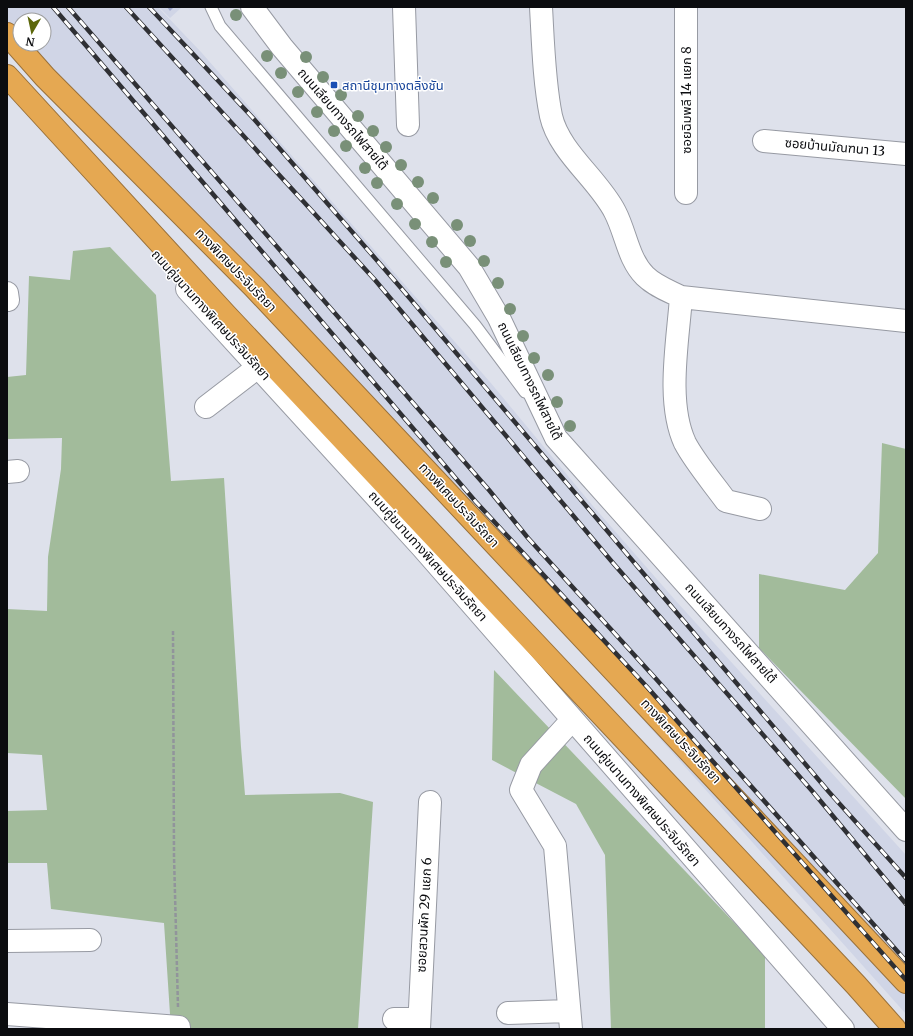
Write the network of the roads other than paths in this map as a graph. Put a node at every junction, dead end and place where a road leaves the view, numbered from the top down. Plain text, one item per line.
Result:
1 (211, 7) edge
2 (252, 7) edge
3 (404, 7) edge
4 (541, 7) edge
5 (686, 7) edge
6 (7, 34) edge
7 (7, 76) edge
8 (7, 90) edge
9 (408, 126) dead end
10 (764, 141) dead end
11 (906, 154) edge
12 (686, 193) dead end
13 (681, 297) junction
14 (906, 321) edge
15 (258, 367) junction
16 (206, 407) dead end
17 (556, 438) junction
18 (760, 509) dead end
19 (572, 720) junction
20 (430, 802) dead end
21 (906, 830) edge
22 (90, 940) dead end
23 (7, 941) edge
24 (906, 982) edge
25 (508, 1013) dead end
26 (7, 1014) edge
27 (394, 1019) dead end
28 (570, 1020) edge
29 (418, 1024) edge
30 (179, 1027) road end
31 (842, 1029) edge
32 (895, 1029) edge

1 - 17 lane
2 - 17 main road, ถนนเลียบทางรถไฟสายใต้
3 - 9 main road
4 - 13 main road
5 - 12 main road, ซอยฉิมพลี 14 แยก 8
6 - 24 highway, ทางพิเศษประจิมรัถยา
7 - 32 highway
8 - 15 main road, ถนนคู่ขนานทางพิเศษประจิมรัถยา
10 - 11 main road, ซอยบ้านมัณฑนา 13
13 - 14 main road
13 - 18 main road
15 - 16 main road
15 - 19 main road, ถนนคู่ขนานทางพิเศษประจิมรัถยา
17 - 21 main road, ถนนเลียบทางรถไฟสายใต้
19 - 28 main road
19 - 31 main road, ถนนคู่ขนานทางพิเศษประจิมรัถยา
20 - 29 main road, ซอยสวนผัก 29 แยก 6
22 - 23 main road
25 - 28 main road
26 - 30 main road
27 - 29 main road

